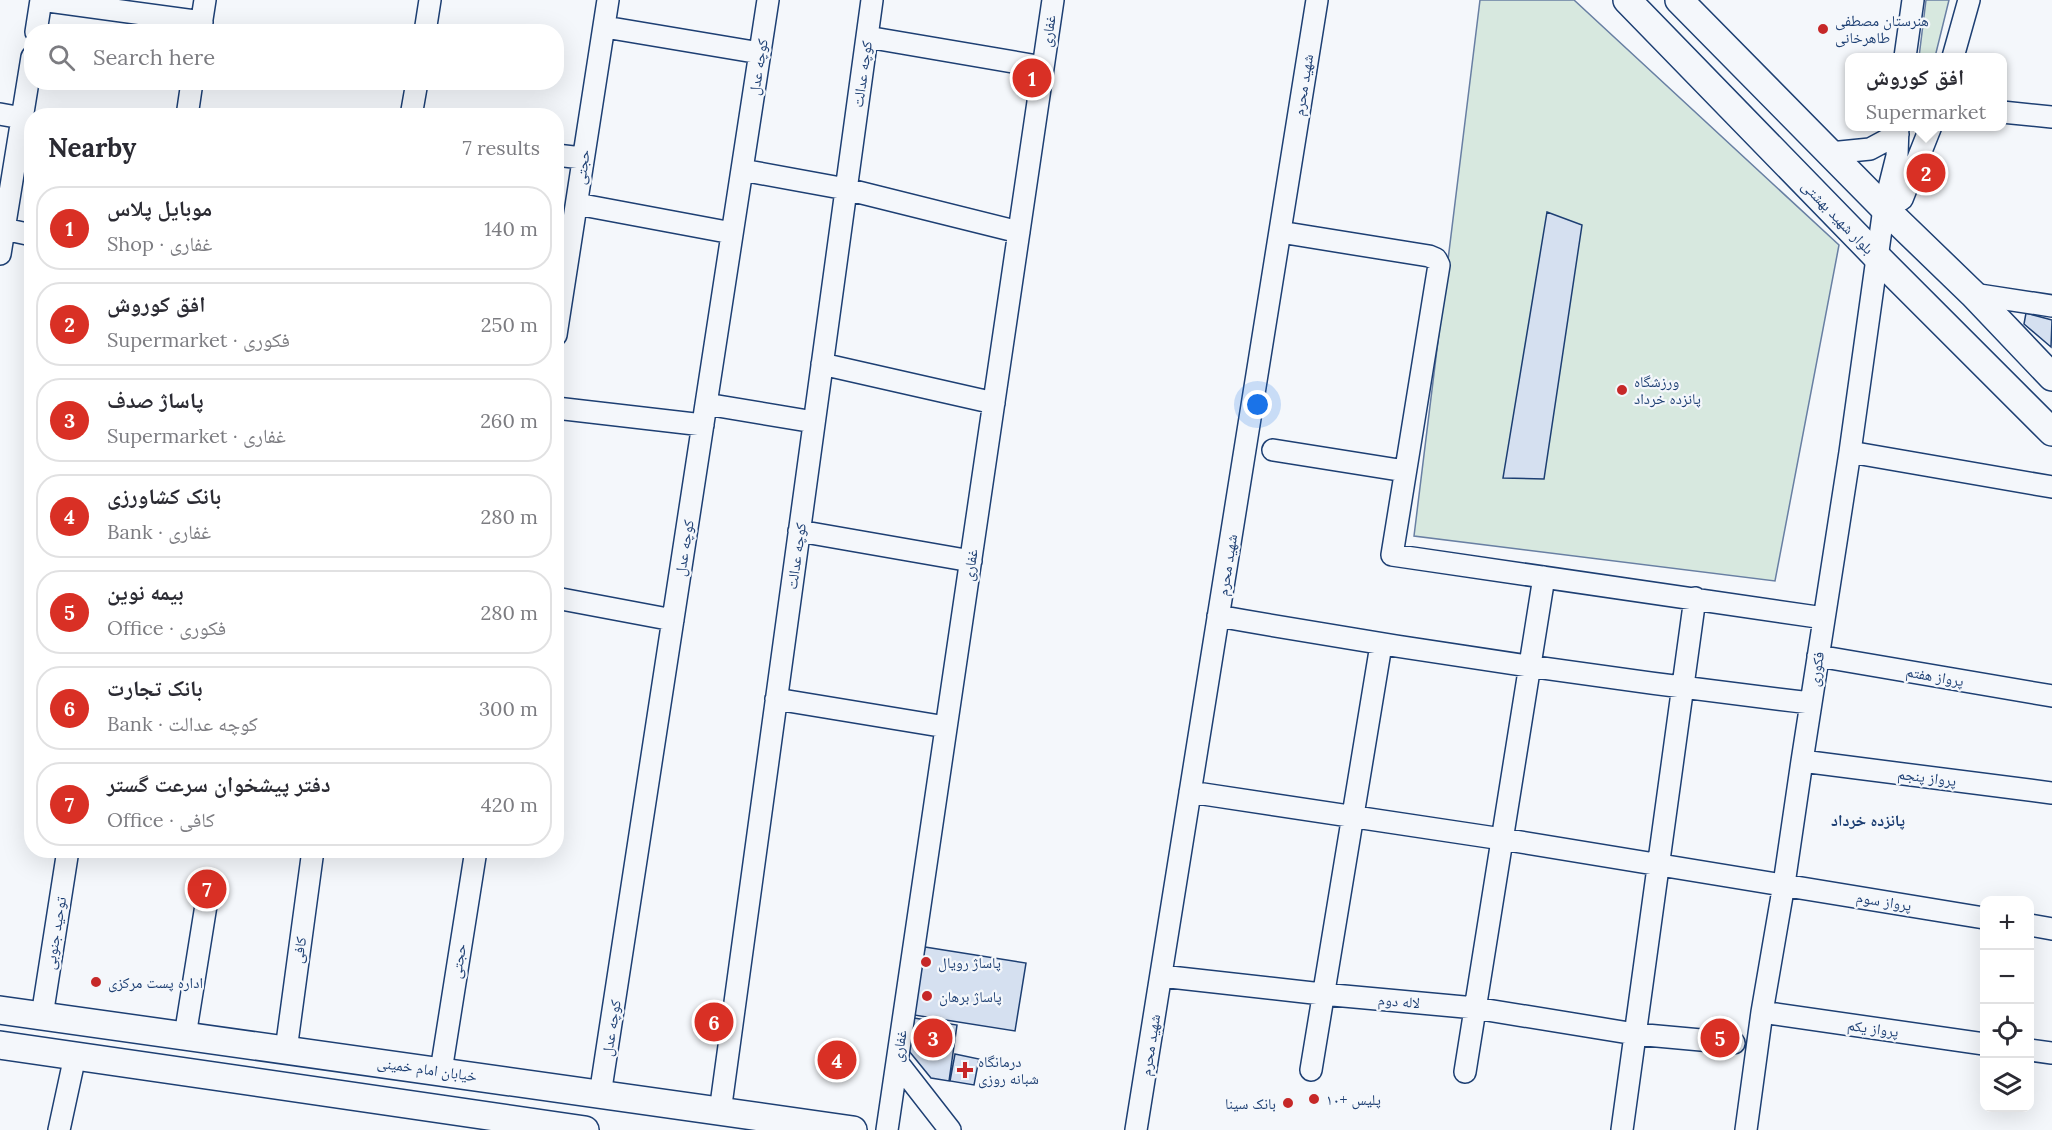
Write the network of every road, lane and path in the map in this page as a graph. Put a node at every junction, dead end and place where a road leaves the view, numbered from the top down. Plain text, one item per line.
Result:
1 (41, 0) edge
2 (205, 0) edge
3 (430, 0) edge
4 (608, 0) edge
5 (768, 0) edge
6 (872, 0) edge
7 (1053, 0) edge
8 (1317, 0) edge
9 (1627, 0) edge
10 (1679, 0) edge
11 (1913, 0) edge
12 (1969, 0) edge
13 (37, 24) edge
14 (183, 24) edge
15 (201, 24) edge
16 (426, 24) edge
17 (605, 27) junction
18 (867, 36) junction
19 (760, 53) junction
20 (1906, 53) edge
21 (1954, 53) edge
22 (1043, 67) junction
23 (27, 90) edge
24 (191, 90) edge
25 (416, 90) edge
26 (188, 108) edge
27 (412, 108) edge
28 (2007, 112) edge
29 (0, 114) edge
30 (2052, 117) edge
31 (22, 118) junction
32 (1897, 131) edge
33 (1898, 131) edge
34 (1929, 131) edge
35 (1830, 153) junction
36 (564, 156) edge
37 (582, 158) junction
38 (742, 170) junction
39 (846, 189) junction
40 (577, 204) junction
41 (1884, 208) junction
42 (4, 229) junction
43 (1019, 232) junction
44 (1280, 232) junction
45 (24, 233) edge
46 (732, 233) junction
47 (0, 254) edge
48 (1878, 258) junction
49 (564, 284) edge
50 (1973, 294) junction
51 (2052, 306) edge
52 (822, 364) junction
53 (2052, 377) edge
54 (994, 403) junction
55 (564, 408) edge
56 (705, 414) junction
57 (814, 422) junction
58 (2052, 432) edge
59 (1274, 450) dead end
60 (1850, 452) junction
61 (1405, 471) junction
62 (2052, 486) edge
63 (799, 531) junction
64 (970, 561) junction
65 (1544, 578) junction
66 (1695, 598) junction
67 (564, 600) edge
68 (1218, 616) junction
69 (1824, 618) junction
70 (673, 620) junction
71 (1381, 645) junction
72 (1818, 656) junction
73 (1530, 665) junction
74 (1683, 688) junction
75 (2052, 696) edge
76 (776, 699) junction
77 (1811, 703) junction
78 (946, 727) junction
79 (1802, 760) junction
80 (1190, 792) junction
81 (2052, 793) edge
82 (1352, 816) junction
83 (1502, 838) junction
84 (67, 858) edge
85 (312, 858) edge
86 (475, 858) edge
87 (1658, 865) junction
88 (1784, 884) junction
89 (207, 899) dead end
90 (1980, 917) edge
91 (2034, 926) edge
92 (2052, 929) edge
93 (1161, 976) junction
94 (1322, 994) junction
95 (1475, 1008) junction
96 (0, 1010) edge
97 (1762, 1012) junction
98 (42, 1016) junction
99 (1635, 1034) junction
100 (185, 1036) junction
101 (1734, 1042) dead end
102 (1980, 1043) edge
103 (0, 1045) edge
104 (286, 1050) junction
105 (2034, 1051) edge
106 (2052, 1053) edge
107 (75, 1056) junction
108 (897, 1062) junction
109 (1311, 1070) dead end
110 (441, 1071) junction
111 (1465, 1072) dead end
112 (600, 1095) junction
113 (720, 1112) junction
114 (59, 1130) edge
115 (585, 1130) edge
116 (853, 1130) edge
117 (887, 1130) edge
118 (950, 1130) edge
119 (1136, 1130) edge
120 (1622, 1130) edge
121 (1746, 1130) edge

1 - 13 street
1 - 14 street
2 - 15 street
3 - 16 street
4 - 17 street, حجتی
5 - 19 street, کوچه عدل
6 - 18 street, کوچه عدالت
7 - 22 street, غفاری
8 - 44 street, شهید محرم
9 - 48 main road, بلوار شهید بهشتی
10 - 35 main road
11 - 20 street
12 - 21 street
17 - 19 street
17 - 37 street, حجتی
18 - 22 street
18 - 39 street, کوچه عدالت
19 - 38 street, کوچه عدل
22 - 43 street, غفاری
23 - 31 street
24 - 26 street
25 - 27 street
28 - 30 street
29 - 31 street
31 - 42 street
32 - 35 street
33 - 41 street, فکوری
34 - 41 street
35 - 41 main road
36 - 37 street
37 - 40 street, حجتی
38 - 39 street
38 - 46 street, کوچه عدل
39 - 43 street
39 - 52 street, کوچه عدالت
40 - 46 street
40 - 49 street, حجتی
41 - 48 street, فکوری
41 - 50 main road
42 - 45 street
42 - 47 street
43 - 54 street, غفاری
44 - 61 street
44 - 68 street, شهید محرم
46 - 56 street, کوچه عدل
48 - 58 main road, بلوار شهید بهشتی
48 - 60 street, فکوری
50 - 51 street
50 - 53 main road
52 - 54 street
52 - 57 street, کوچه عدالت
54 - 64 street, غفاری
55 - 56 street
56 - 57 street
56 - 70 street, کوچه عدل
57 - 63 street, کوچه عدالت
59 - 61 street
60 - 62 street
60 - 69 street, فکوری
61 - 65 street
63 - 64 street
63 - 76 street, کوچه عدالت
64 - 78 street, غفاری
65 - 66 street
65 - 73 street
66 - 69 street
66 - 74 street
67 - 70 street
68 - 71 street
68 - 80 street, شهید محرم
69 - 72 street, فکوری
70 - 112 street, کوچه عدل
71 - 73 street
71 - 82 street
72 - 75 street, پرواز هفتم
72 - 77 street, فکوری
73 - 74 street
73 - 83 street
74 - 77 street
74 - 87 street
76 - 78 street
76 - 113 street, کوچه عدالت
77 - 79 street, فکوری
78 - 108 street, غفاری
79 - 81 street, پرواز پنجم
79 - 88 street, فکوری
80 - 82 street, پرواز سوم
80 - 93 street, شهید محرم
82 - 83 street, پرواز سوم
82 - 94 street
83 - 87 street, پرواز سوم
83 - 95 street
84 - 98 street, توحید جنوبی
85 - 104 street, کافی
86 - 110 street, حجتی
87 - 88 street, پرواز سوم
87 - 99 street
88 - 90 street, پرواز سوم
88 - 97 street, فکوری
89 - 100 street
91 - 92 street
93 - 94 street, لاله دوم
93 - 119 street, شهید محرم
94 - 95 street, لاله دوم
94 - 109 street
95 - 99 street, لاله دوم
95 - 111 street
96 - 98 main road, خیابان امام خمینی
97 - 102 street, پرواز یکم
97 - 121 street, فکوری
98 - 100 main road, خیابان امام خمینی
99 - 101 street, لاله دوم
99 - 120 street
100 - 104 main road, خیابان امام خمینی
103 - 107 main road
104 - 110 main road, خیابان امام خمینی
105 - 106 street
107 - 114 street
107 - 115 main road
108 - 117 street, غفاری
108 - 118 street
110 - 112 main road, خیابان امام خمینی
112 - 113 main road, خیابان امام خمینی
113 - 116 main road, خیابان امام خمینی

